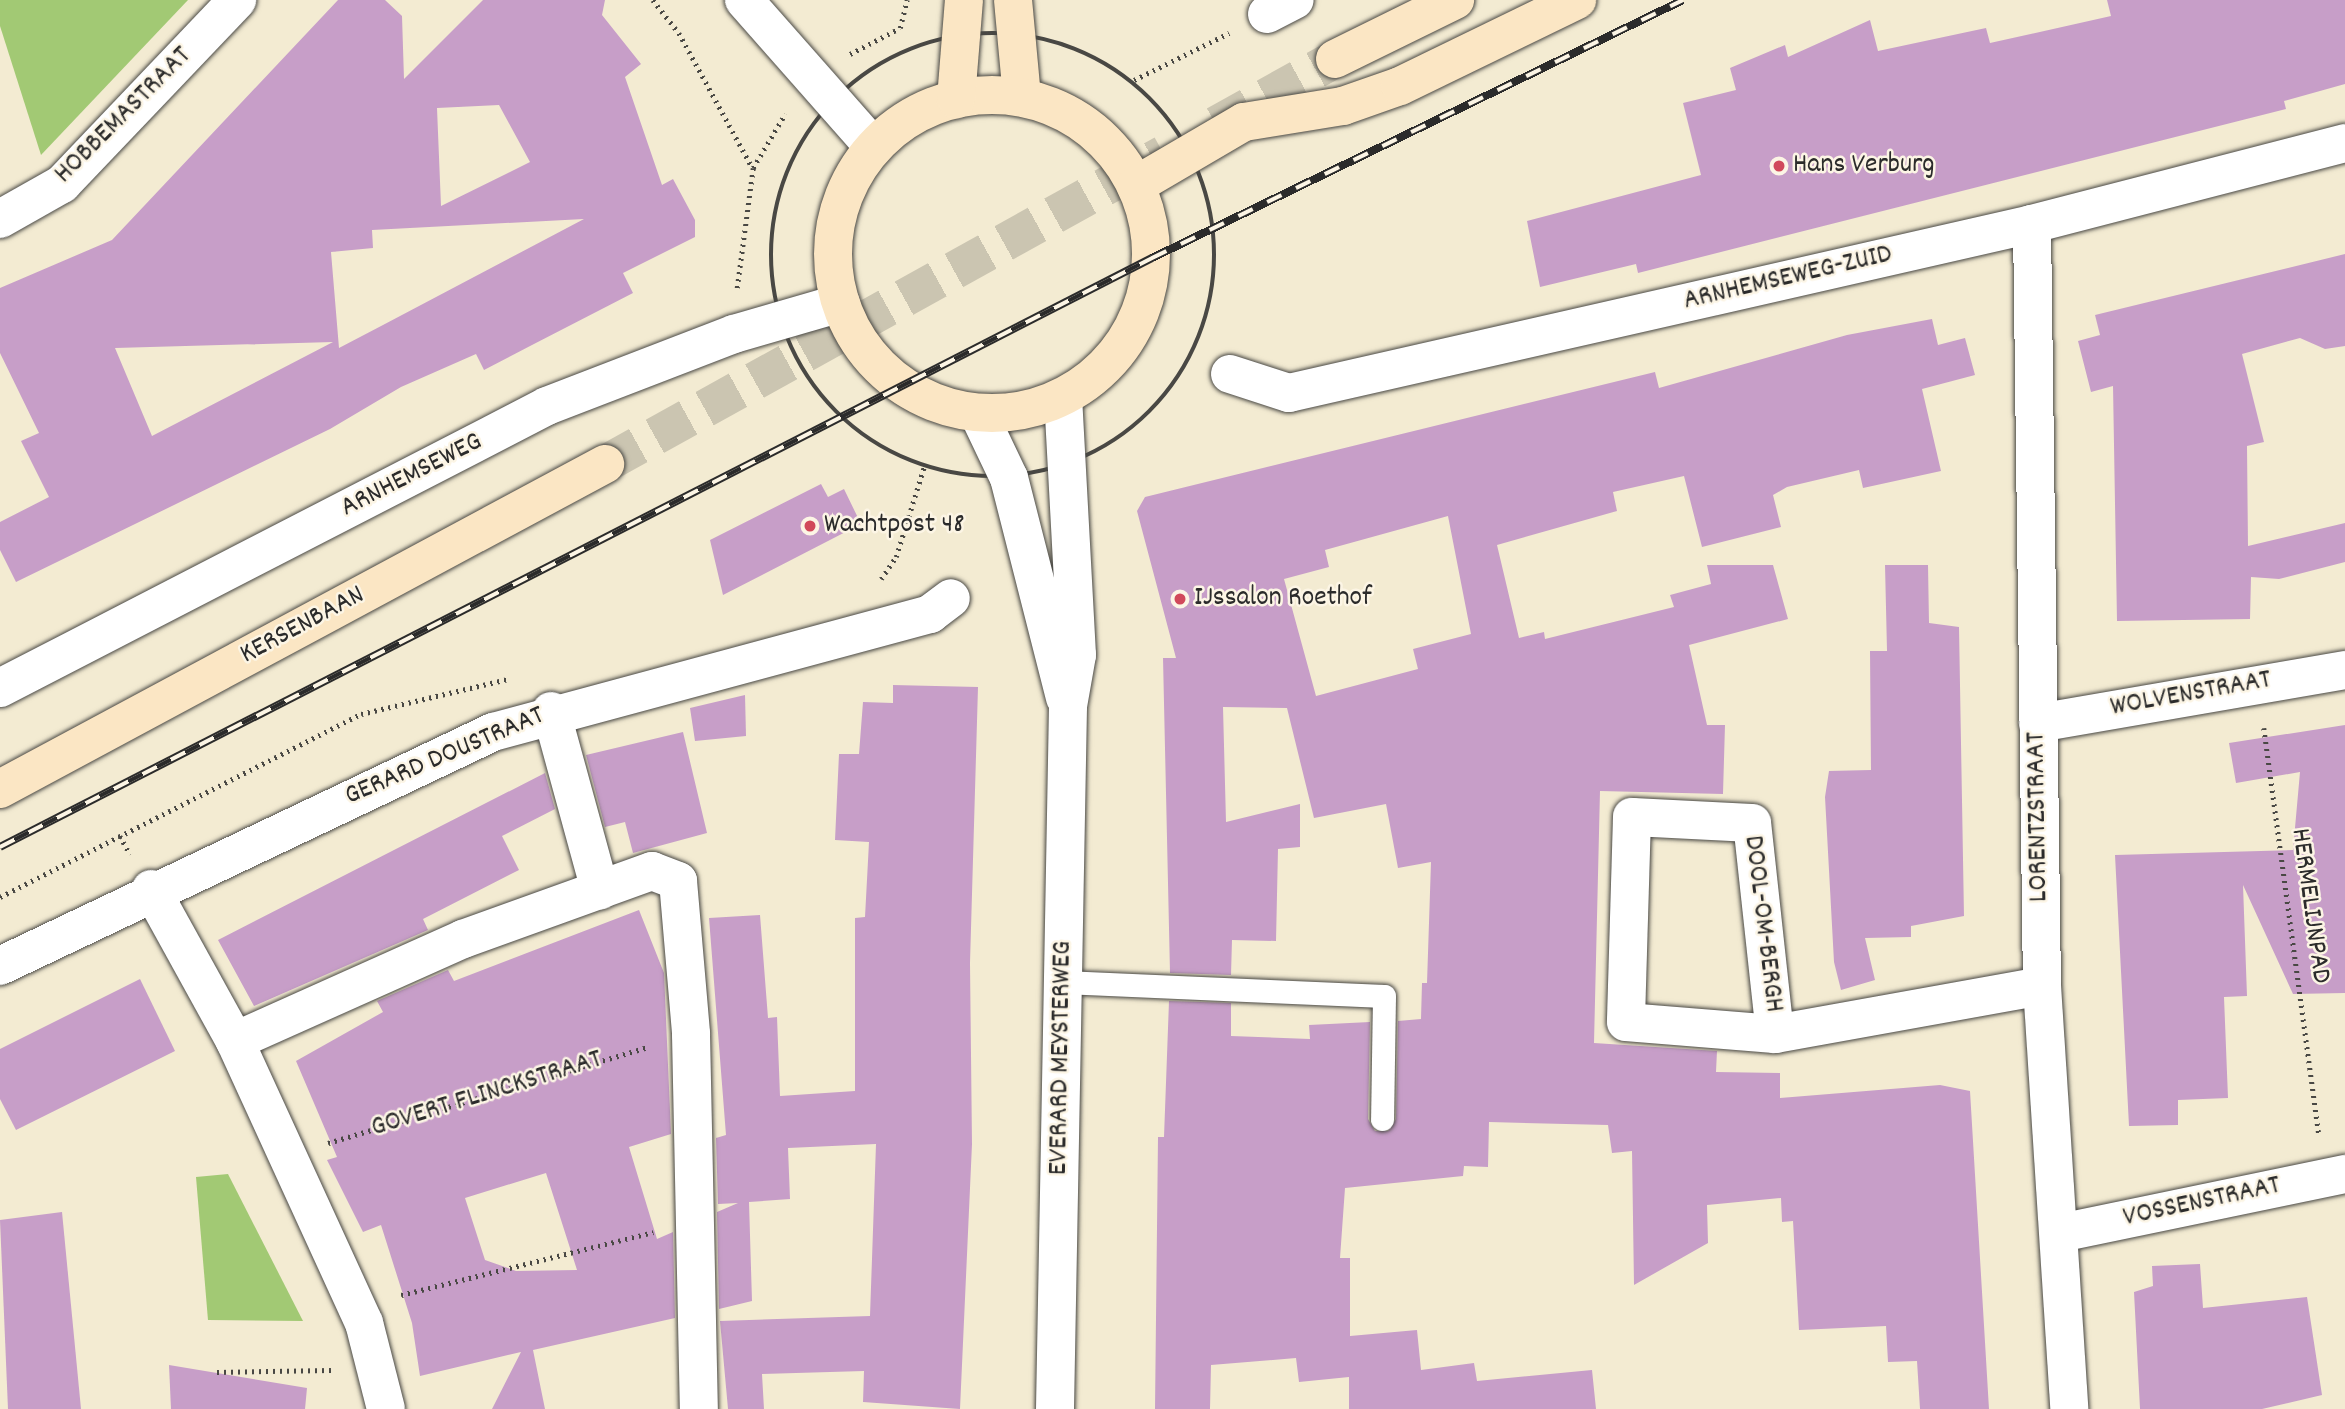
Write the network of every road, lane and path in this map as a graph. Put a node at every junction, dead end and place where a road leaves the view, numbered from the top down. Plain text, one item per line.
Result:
1 (237, 0) edge
2 (653, 0) edge
3 (744, 0) edge
4 (907, 0) edge
5 (1455, 0) edge
6 (1577, 0) edge
7 (1281, 7) edge
8 (964, 16) edge
9 (1012, 16) edge
10 (1335, 59) tunnel mouth
11 (1133, 80) junction
12 (821, 87) junction
13 (1022, 97) junction
14 (956, 99) junction
15 (2345, 143) edge
16 (871, 144) junction
17 (1191, 150) junction
18 (753, 168) junction
19 (1136, 185) junction
20 (0, 219) edge
21 (2032, 224) junction
22 (841, 303) junction
23 (780, 322) junction
24 (734, 334) junction
25 (1230, 374) dead end
26 (1063, 398) junction
27 (978, 413) junction
28 (606, 464) tunnel mouth
29 (1065, 466) junction
30 (1009, 478) junction
31 (951, 598) dead end
32 (2345, 670) edge
33 (2258, 682) junction
34 (0, 688) edge
35 (1068, 706) junction
36 (551, 711) junction
37 (2038, 723) junction
38 (0, 789) edge
39 (151, 889) junction
40 (600, 890) junction
41 (0, 966) edge
42 (1063, 982) junction
43 (2042, 986) junction
44 (691, 1034) junction
45 (1775, 1034) junction
46 (235, 1041) junction
47 (1382, 1119) dead end
48 (284, 1157) junction
49 (2335, 1176) edge
50 (695, 1223) junction
51 (2060, 1233) junction
52 (364, 1323) junction
53 (377, 1370) junction
54 (216, 1372) dead end
55 (386, 1409) edge
56 (699, 1409) edge
57 (1055, 1409) edge
58 (2069, 1409) edge

1 - 20 street, HOBBEMASTRAAT
2 - 18 path
3 - 12 street
4 - 12 path
5 - 10 main road
6 - 17 main road
7 - 11 path
8 - 9 path
8 - 12 path
8 - 14 main road
9 - 11 path
9 - 13 main road
11 - 17 path
12 - 16 street
12 - 18 path
12 - 23 path
13 - 14 main road
13 - 19 main road
14 - 16 main road
15 - 21 street, ARNHEMSEWEG-ZUID
16 - 22 main road
17 - 19 main road
17 - 29 path
18 - 24 path
19 - 26 main road
21 - 25 street, ARNHEMSEWEG-ZUID
21 - 37 street, LORENTZSTRAAT
22 - 23 street, ARNHEMSEWEG
22 - 27 main road
23 - 24 street, ARNHEMSEWEG
23 - 30 path
24 - 34 street, ARNHEMSEWEG
26 - 27 main road
26 - 29 street, EVERARD MEYSTERWEG
27 - 30 street, EVERARD MEYSTERWEG
28 - 38 main road, KERSENBAAN
29 - 30 path
29 - 35 street, EVERARD MEYSTERWEG
30 - 35 street, EVERARD MEYSTERWEG
31 - 36 street, GERARD DOUSTRAAT
32 - 33 street, WOLVENSTRAAT
33 - 37 street, WOLVENSTRAAT
33 - 49 path, HERMELIJNPAD
35 - 42 street, EVERARD MEYSTERWEG
36 - 39 street, GERARD DOUSTRAAT
36 - 40 street
37 - 43 street, LORENTZSTRAAT
39 - 41 street, GERARD DOUSTRAAT
39 - 46 street
40 - 44 street
40 - 46 street
42 - 47 lane
42 - 57 street, EVERARD MEYSTERWEG
43 - 45 street, DOOL-OM-BERGH
43 - 51 street, LORENTZSTRAAT
44 - 48 path, GOVERT FLINCKSTRAAT
44 - 50 street
45 - 45 street, DOOL-OM-BERGH
46 - 48 street
48 - 52 street
49 - 51 street, VOSSENSTRAAT
50 - 52 path
50 - 56 street
51 - 58 street, LORENTZSTRAAT
52 - 53 street
53 - 54 path
53 - 55 street

